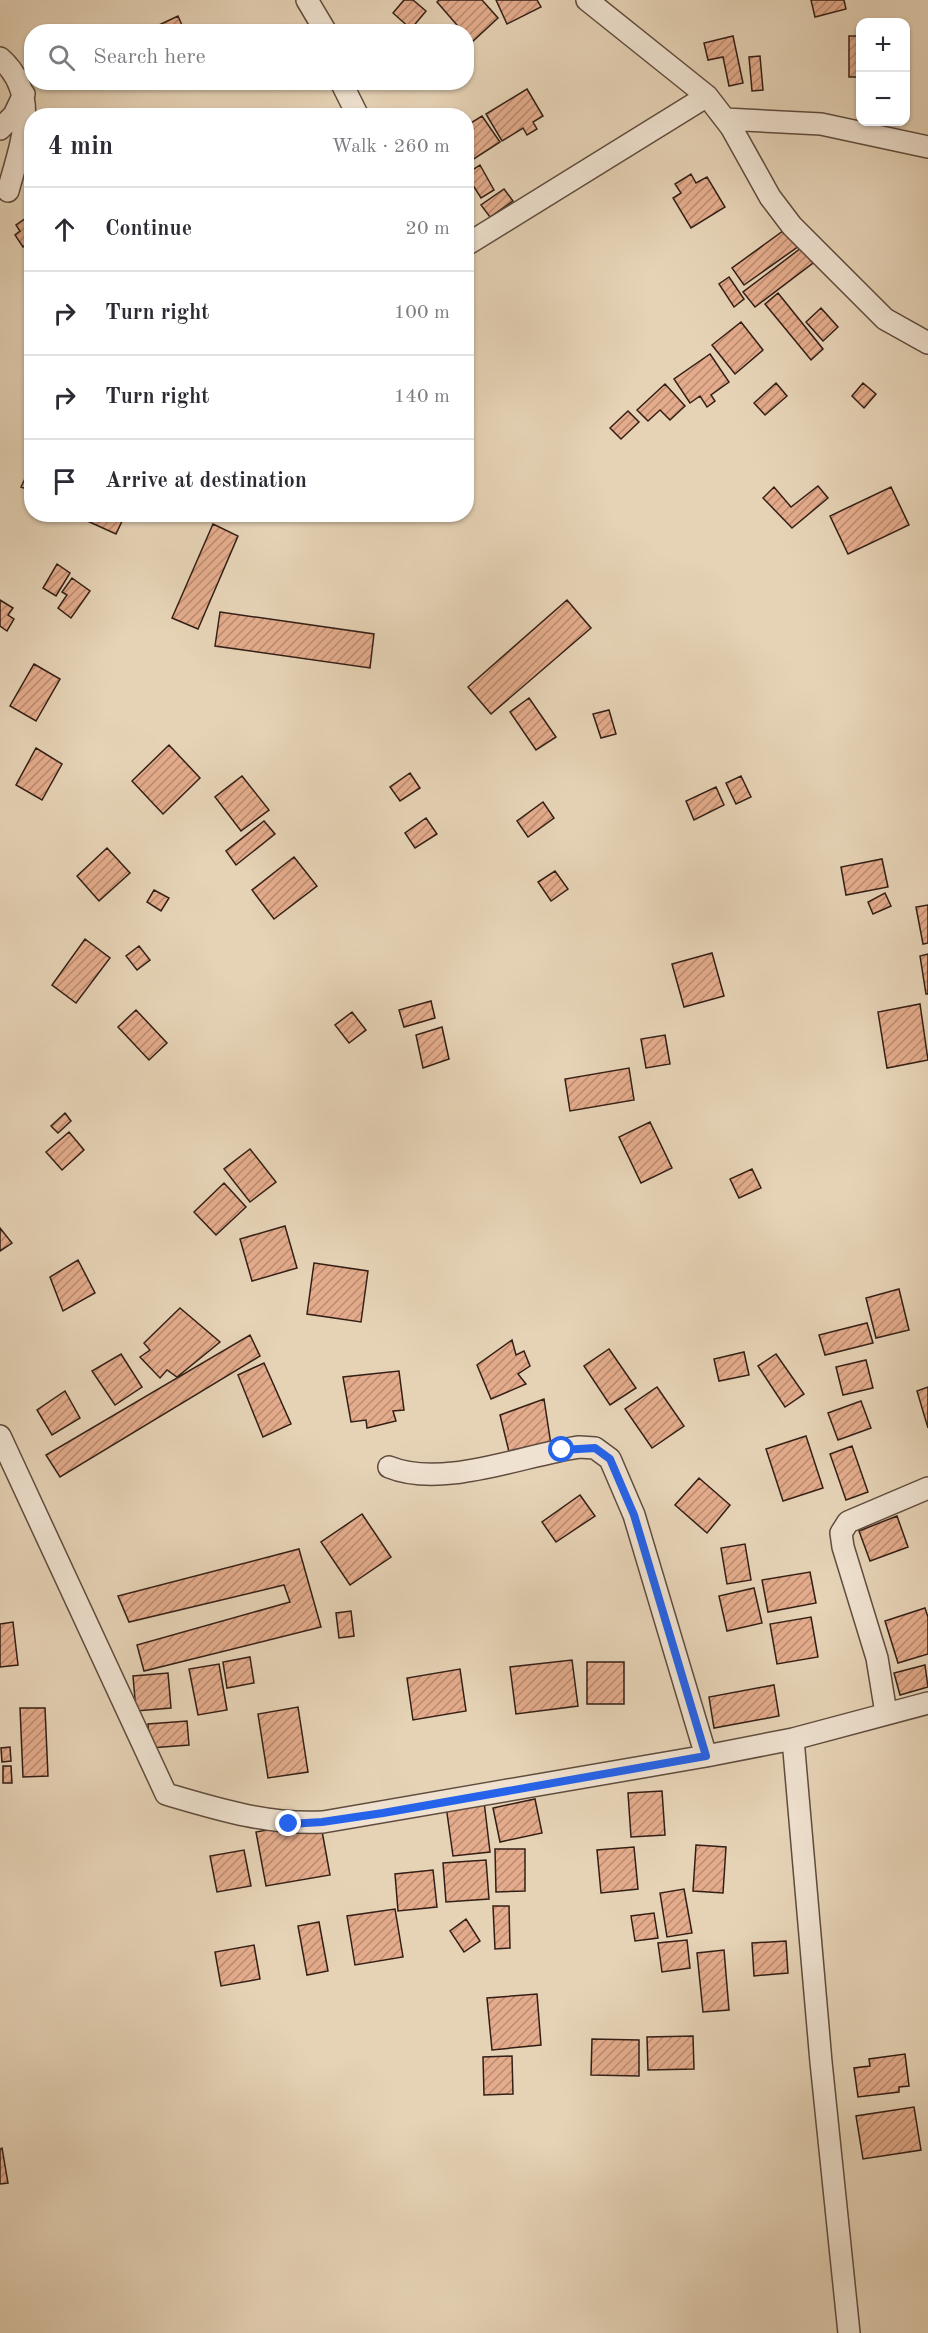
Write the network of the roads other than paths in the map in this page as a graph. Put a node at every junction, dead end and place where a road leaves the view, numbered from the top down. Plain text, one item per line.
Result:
1 (307, 0) edge
2 (587, 0) edge
3 (321, 24) edge
4 (0, 58) edge
5 (345, 90) edge
6 (24, 94) junction
7 (707, 96) junction
8 (25, 108) edge
9 (354, 108) edge
10 (725, 119) junction
11 (24, 126) edge
12 (0, 129) edge
13 (928, 147) edge
14 (8, 191) dead end
15 (474, 240) edge
16 (928, 344) edge
17 (0, 1436) edge
18 (389, 1467) dead end
19 (928, 1488) edge
20 (928, 1703) edge
21 (886, 1713) junction
22 (794, 1739) junction
23 (706, 1756) junction
24 (849, 2333) edge

1 - 3 street
2 - 7 street
4 - 6 street
5 - 9 street
6 - 8 street
6 - 12 street
7 - 10 street
7 - 15 street
10 - 13 street
10 - 16 street
11 - 14 street
17 - 23 street
18 - 23 street
19 - 21 street
20 - 21 street
21 - 22 street
22 - 23 street
22 - 24 street

